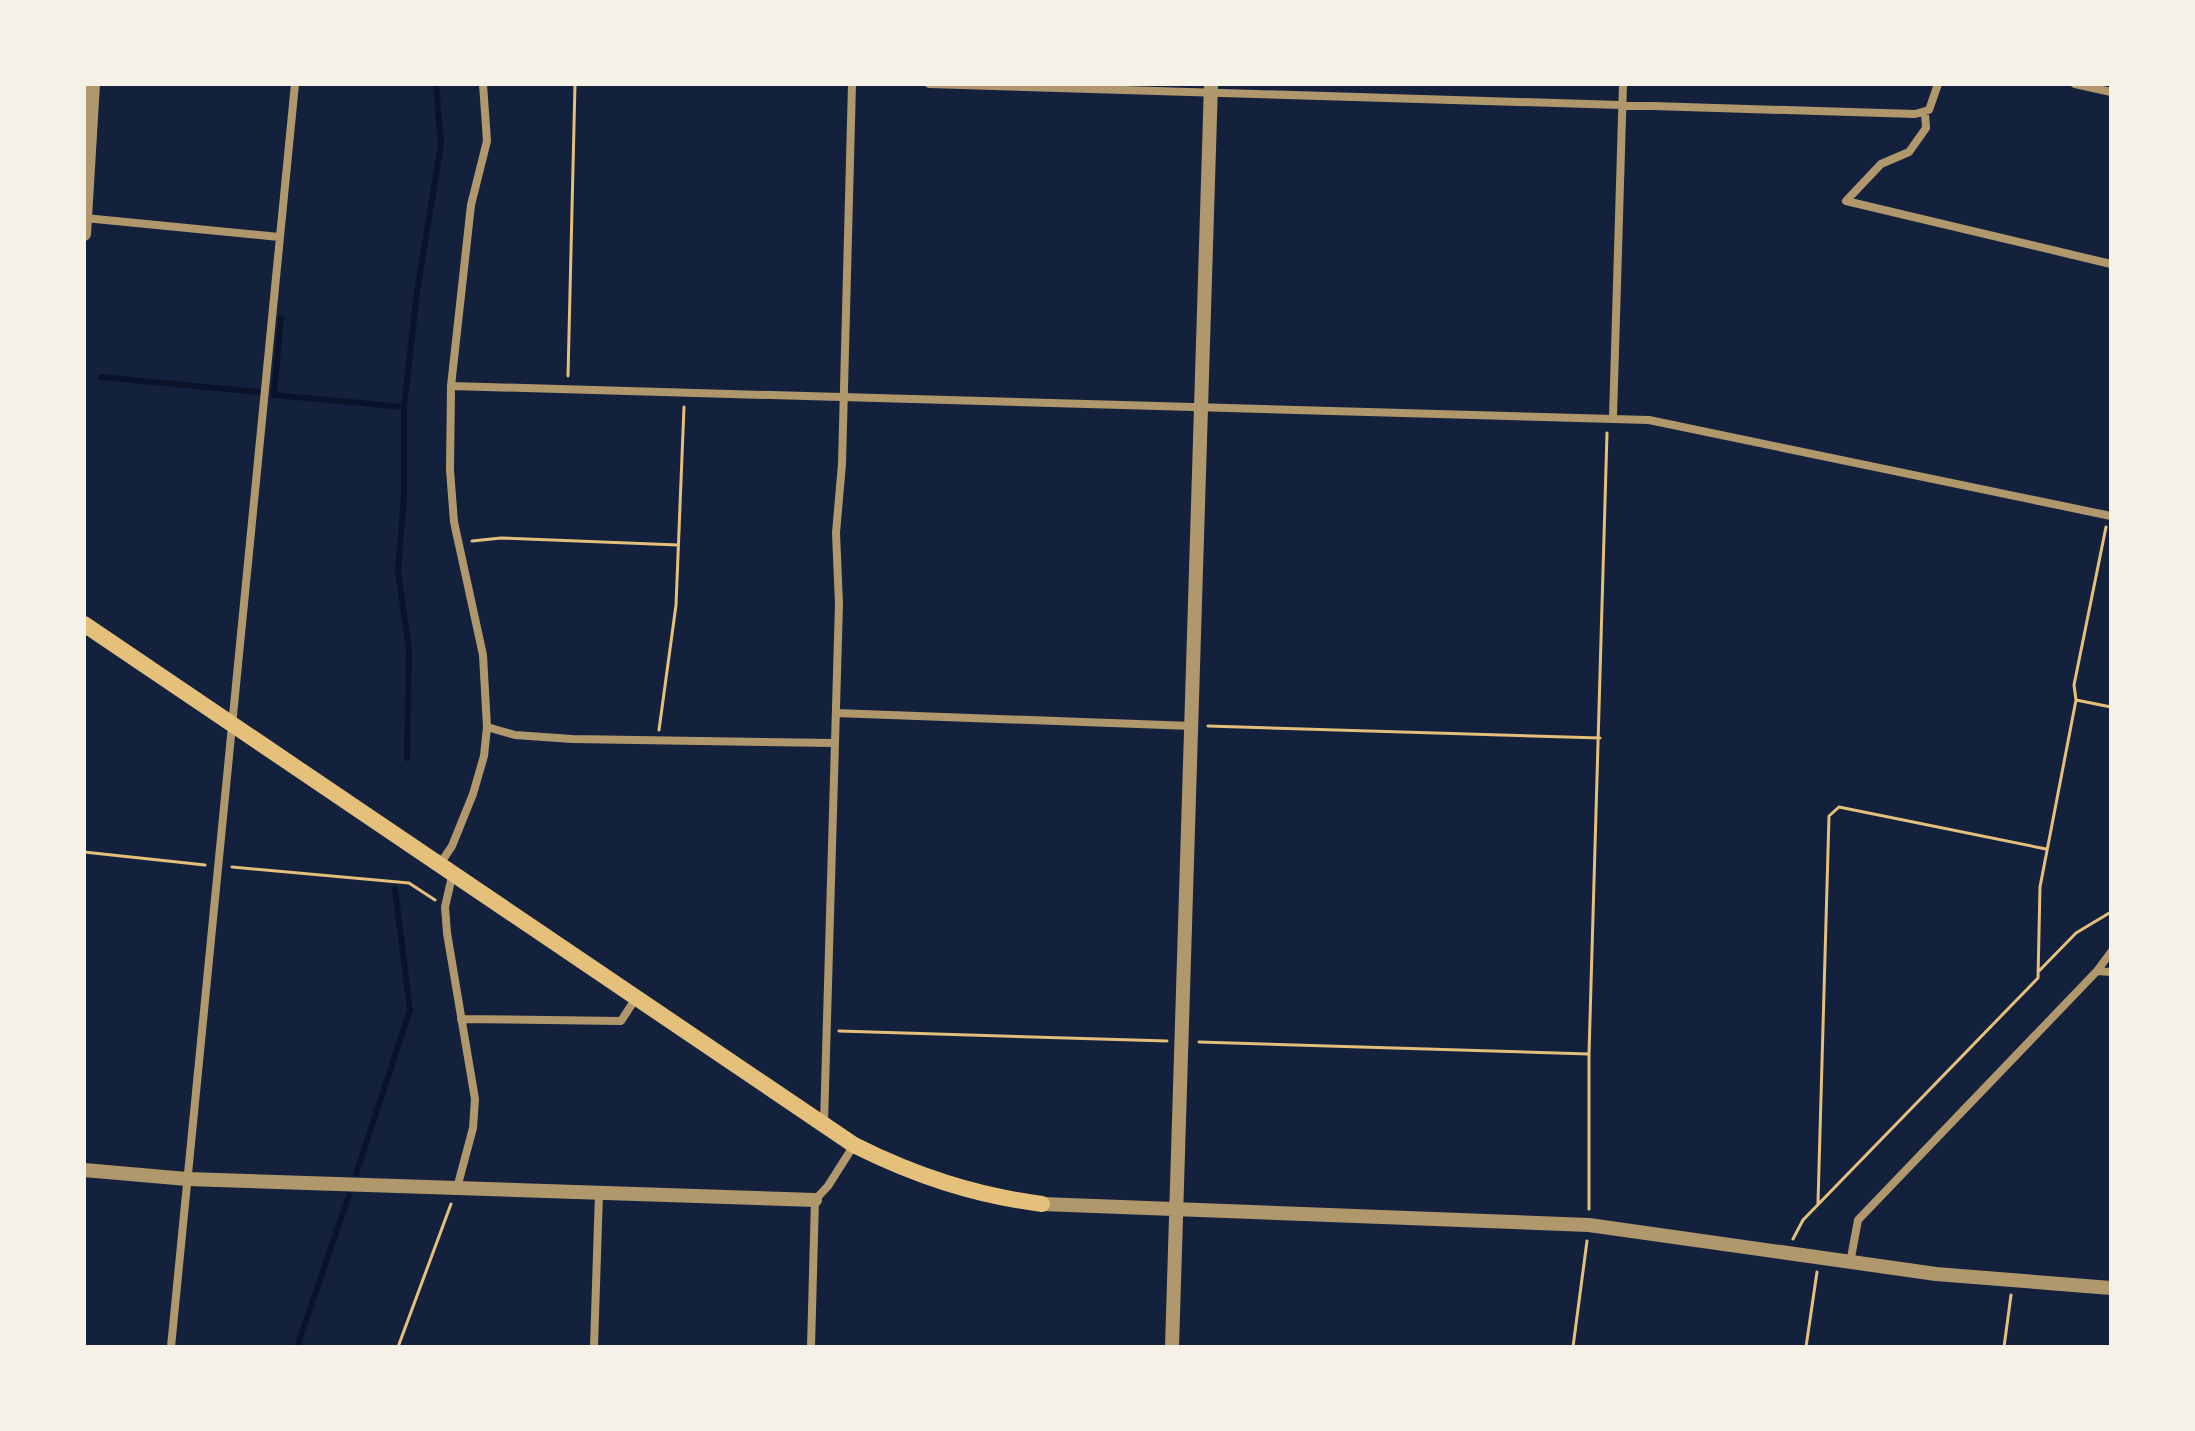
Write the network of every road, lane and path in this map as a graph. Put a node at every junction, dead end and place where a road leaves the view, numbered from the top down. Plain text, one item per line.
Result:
1 (93, 84) edge
2 (295, 84) edge
3 (483, 84) edge
4 (575, 84) edge
5 (852, 84) edge
6 (929, 84) edge
7 (1623, 84) edge
8 (1938, 84) edge
9 (2075, 84) edge
10 (1211, 88) edge
11 (2111, 92) edge
12 (1623, 107) junction
13 (1925, 113) junction
14 (85, 218) edge
15 (84, 234) edge
16 (279, 237) junction
17 (2111, 264) edge
18 (451, 386) junction
19 (568, 390) junction
20 (685, 395) junction
21 (844, 398) junction
22 (1202, 409) junction
23 (1610, 417) junction
24 (2110, 515) edge
25 (460, 543) junction
26 (678, 545) junction
27 (84, 624) edge
28 (2076, 700) junction
29 (2111, 707) edge
30 (836, 713) junction
31 (232, 725) junction
32 (1192, 726) junction
33 (487, 727) junction
34 (1601, 738) junction
35 (659, 739) junction
36 (835, 743) junction
37 (2046, 849) junction
38 (84, 852) edge
39 (219, 866) junction
40 (446, 868) junction
41 (445, 907) junction
42 (2111, 912) edge
43 (2111, 952) edge
44 (2039, 971) junction
45 (2097, 971) junction
46 (2111, 972) edge
47 (636, 998) junction
48 (461, 1019) junction
49 (827, 1030) junction
50 (1180, 1042) junction
51 (1589, 1054) junction
52 (824, 1126) junction
53 (854, 1145) junction
54 (84, 1170) edge
55 (187, 1179) junction
56 (457, 1189) junction
57 (599, 1193) junction
58 (815, 1200) junction
59 (1042, 1204) joint
60 (1818, 1204) junction
61 (1175, 1212) junction
62 (1589, 1225) junction
63 (1791, 1254) junction
64 (1819, 1258) junction
65 (1850, 1263) junction
66 (2013, 1281) junction
67 (2111, 1288) edge
68 (171, 1347) edge
69 (398, 1347) edge
70 (594, 1347) edge
71 (811, 1347) edge
72 (1172, 1347) edge
73 (1573, 1347) edge
74 (1806, 1347) edge
75 (2004, 1347) edge

1 - 14 street
2 - 16 street
3 - 18 street
4 - 19 path
5 - 21 street
6 - 10 street
7 - 12 street
8 - 13 street
9 - 11 street
10 - 12 street
10 - 22 street
12 - 13 street
12 - 23 street
13 - 17 street
14 - 15 street
14 - 16 street
16 - 31 street
18 - 19 street
18 - 25 street
19 - 20 street
20 - 21 street
20 - 26 path
21 - 22 street
21 - 30 street
22 - 23 street
22 - 32 street
23 - 24 street
23 - 34 path
24 - 28 path
25 - 26 path
25 - 33 street
26 - 35 path
27 - 31 main road
28 - 29 path
28 - 37 path
30 - 32 street
30 - 36 street
31 - 39 street
31 - 40 main road
32 - 34 path
32 - 50 street
33 - 35 street
33 - 40 street
34 - 51 path
35 - 36 street
36 - 49 street
37 - 44 path
37 - 60 path
38 - 39 path
39 - 41 path
39 - 55 street
40 - 41 street
40 - 47 main road
41 - 48 street
42 - 44 path
43 - 45 street
44 - 60 path
45 - 46 street
45 - 65 street
47 - 48 street
47 - 52 main road
48 - 56 street
49 - 50 path
49 - 52 street
50 - 51 path
50 - 61 street
51 - 62 path
52 - 53 main road
53 - 58 street
53 - 59 main road
54 - 55 street
55 - 56 street
55 - 68 street
56 - 57 street
56 - 69 path
57 - 58 street
57 - 70 street
58 - 71 street
59 - 61 street
60 - 63 path
61 - 62 street
61 - 72 street
62 - 63 street
62 - 73 path
63 - 64 street
64 - 65 street
64 - 74 path
65 - 66 street
66 - 67 street
66 - 75 path

